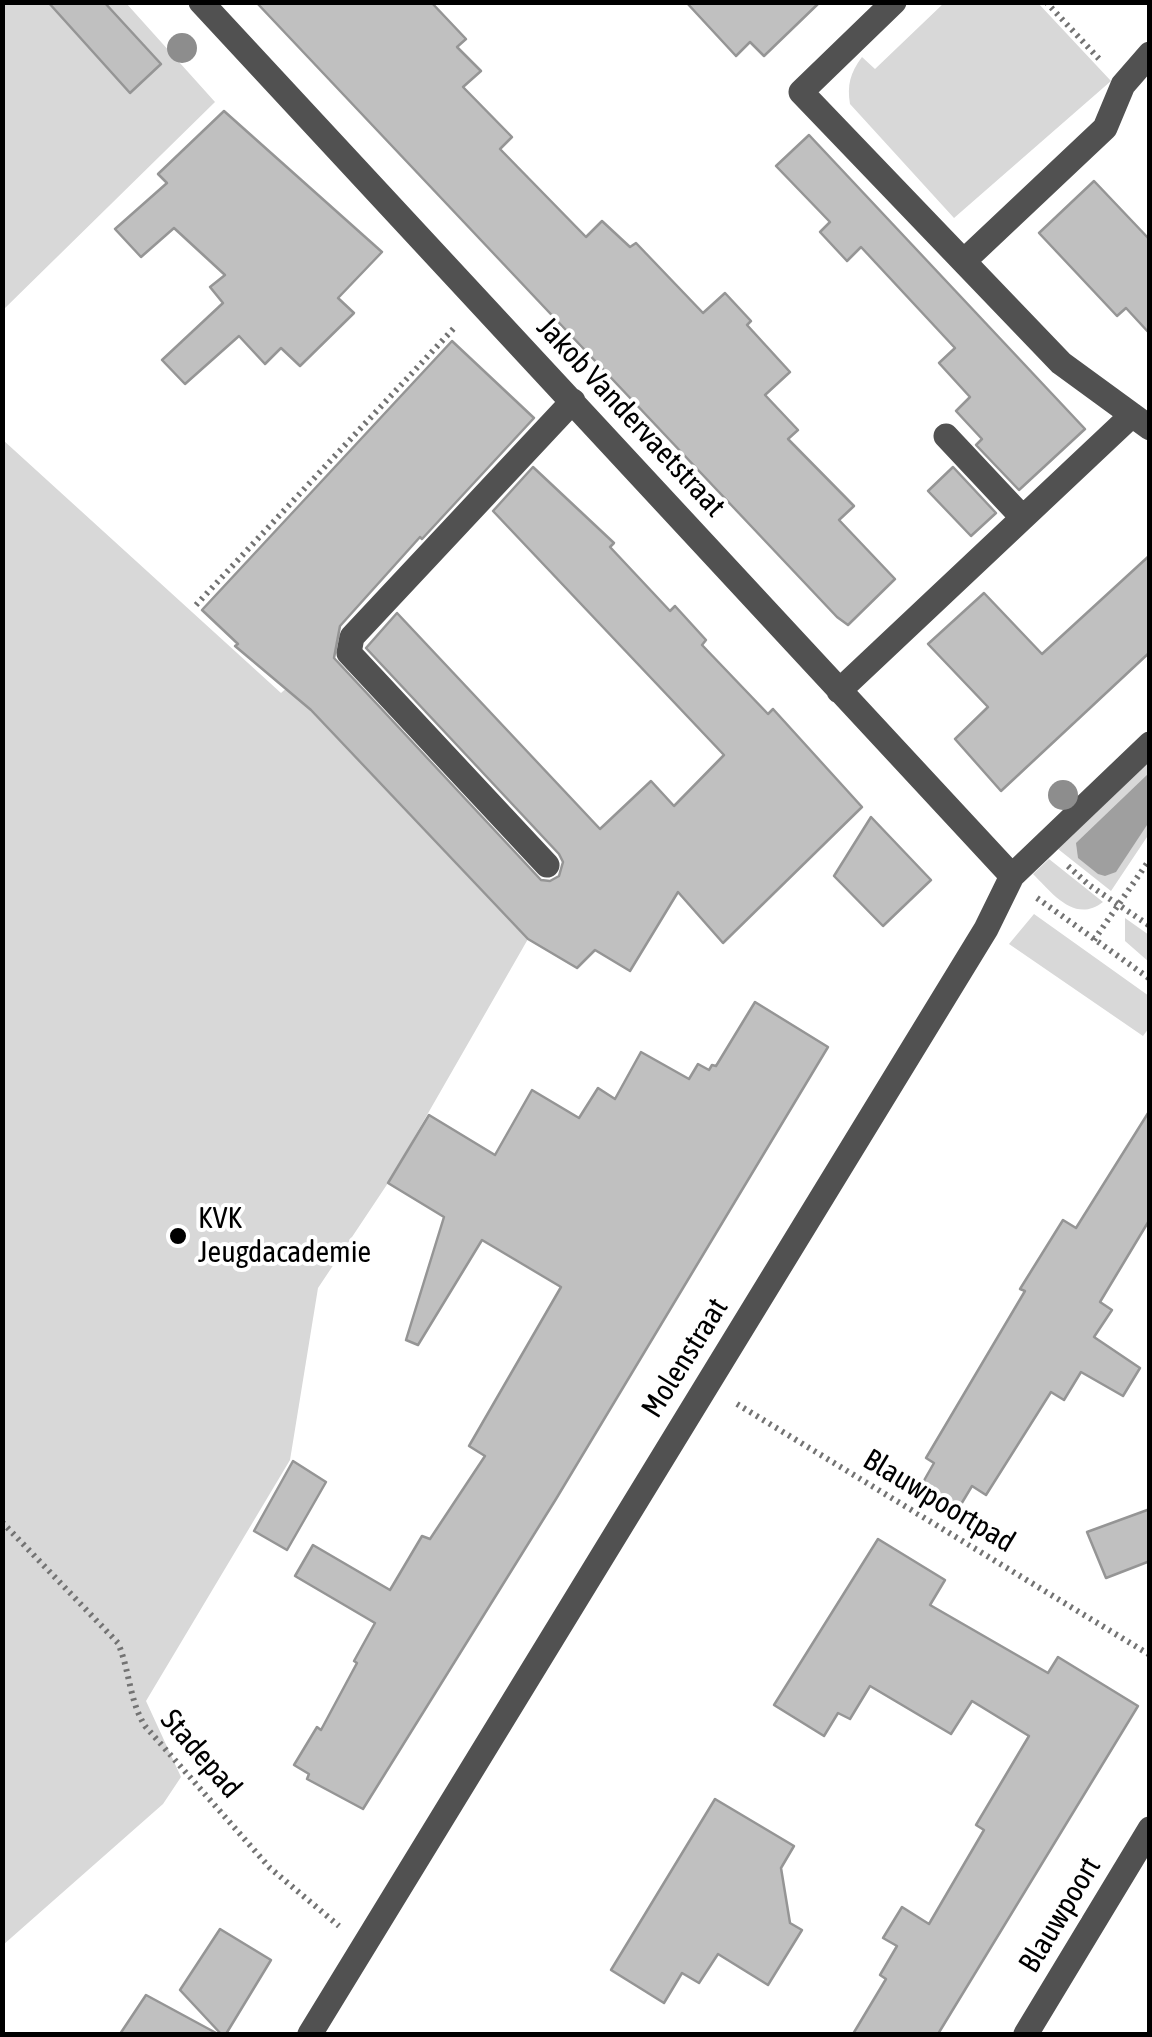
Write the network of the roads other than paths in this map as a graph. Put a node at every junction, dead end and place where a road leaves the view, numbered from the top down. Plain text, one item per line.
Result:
1 (201, 2) edge
2 (894, 2) edge
3 (1150, 54) edge
4 (964, 262) junction
5 (573, 401) junction
6 (1140, 422) edge
7 (946, 436) dead end
8 (1022, 517) junction
9 (839, 691) junction
10 (1150, 744) edge
11 (547, 866) dead end
12 (1012, 876) junction
13 (1150, 1829) edge
14 (310, 2034) edge
15 (1026, 2034) edge

1 - 5 street, Jakob Vandervaetstraat
2 - 4 street
3 - 4 street
4 - 6 street
5 - 9 street, Jakob Vandervaetstraat
5 - 11 street
6 - 8 street
7 - 8 street
8 - 9 street
9 - 12 street, Jakob Vandervaetstraat
10 - 12 street, Molenstraat
12 - 14 street, Molenstraat
13 - 15 street, Blauwpoort

